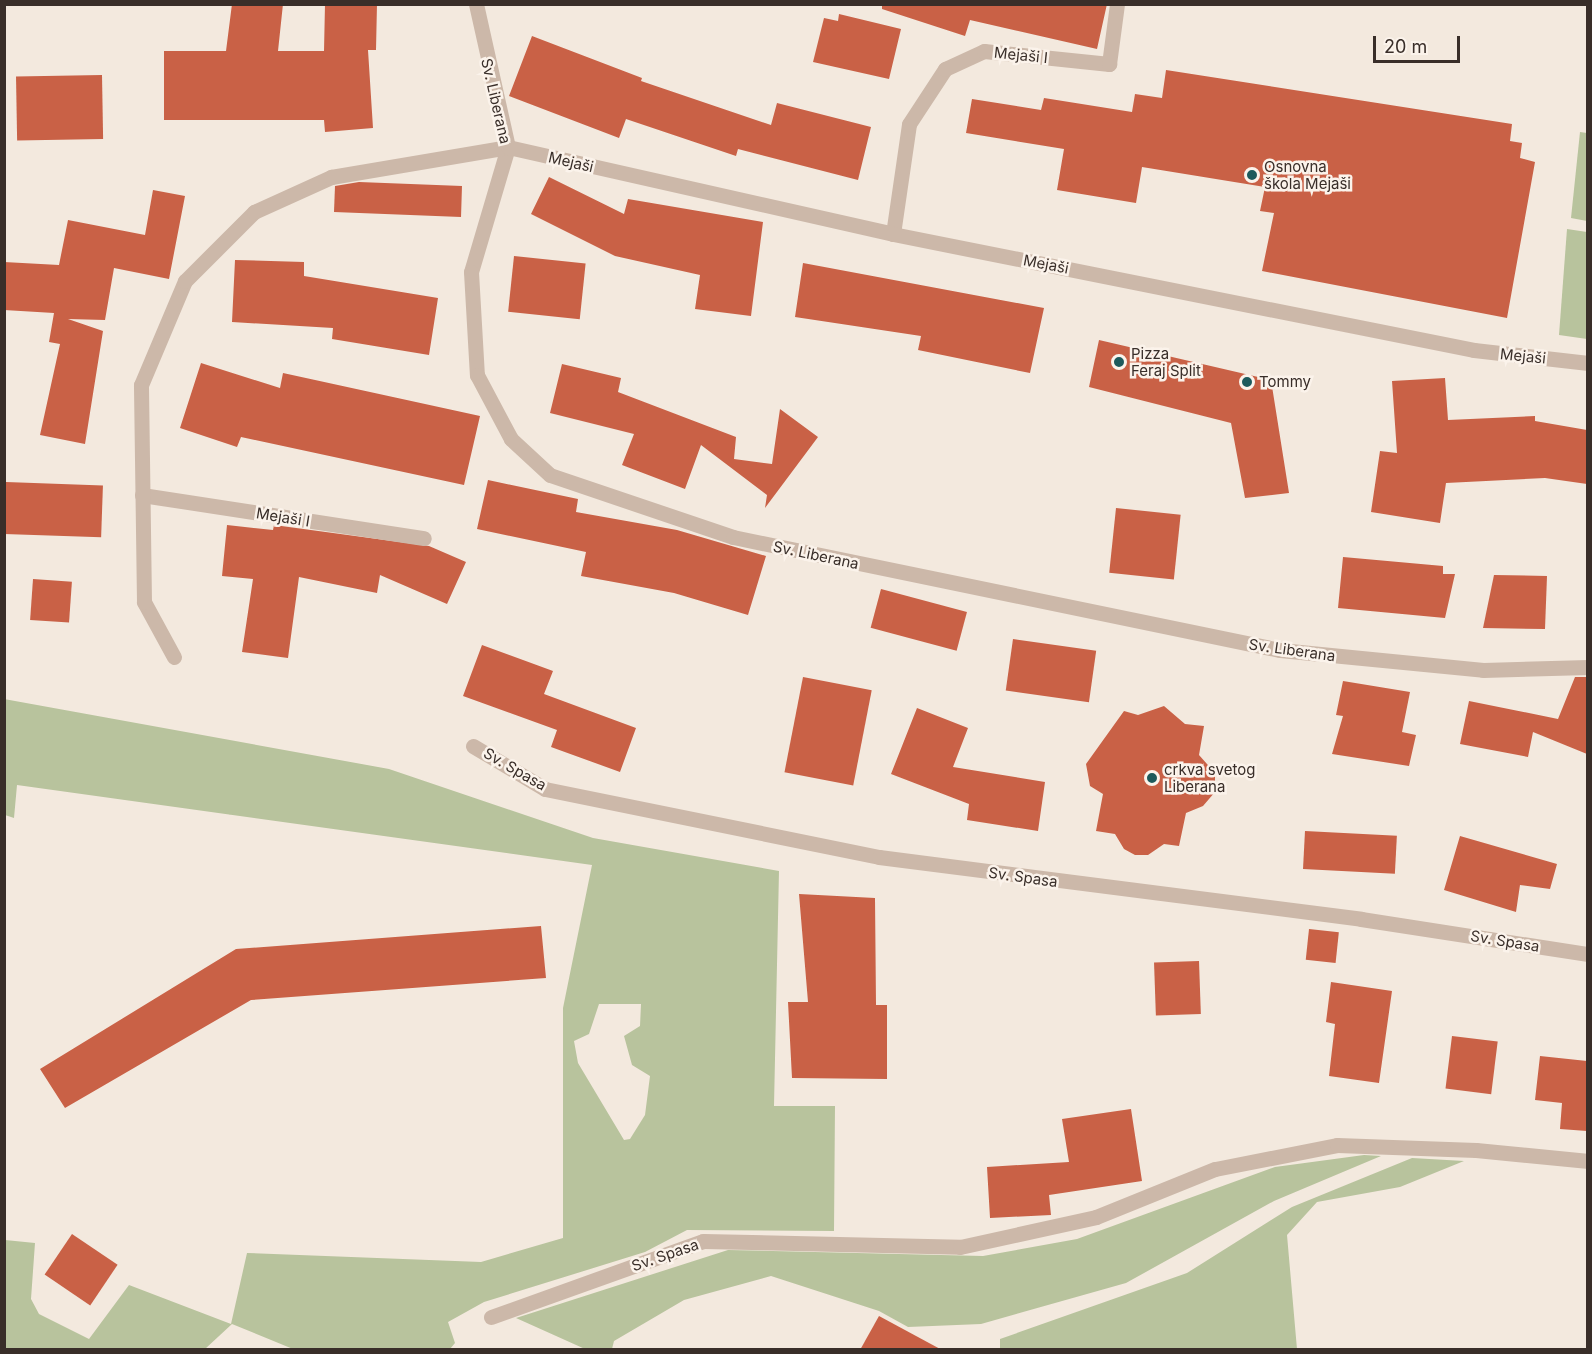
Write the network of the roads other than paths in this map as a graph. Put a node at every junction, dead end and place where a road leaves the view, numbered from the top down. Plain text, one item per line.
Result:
1 (476, 4) edge
2 (1117, 4) edge
3 (508, 147) junction
4 (893, 234) junction
5 (1587, 363) edge
6 (142, 495) junction
7 (424, 538) dead end
8 (174, 657) dead end
9 (1587, 667) edge
10 (473, 746) dead end
11 (1587, 954) edge
12 (1587, 1161) edge
13 (491, 1317) dead end

1 - 3 street, Sv. Liberana
2 - 4 street, Mejaši I
3 - 4 street, Mejaši
3 - 6 street
3 - 9 street, Sv. Liberana
4 - 5 street, Mejaši
6 - 7 street, Mejaši I
6 - 8 street
10 - 11 street, Sv. Spasa
12 - 13 street, Sv. Spasa

